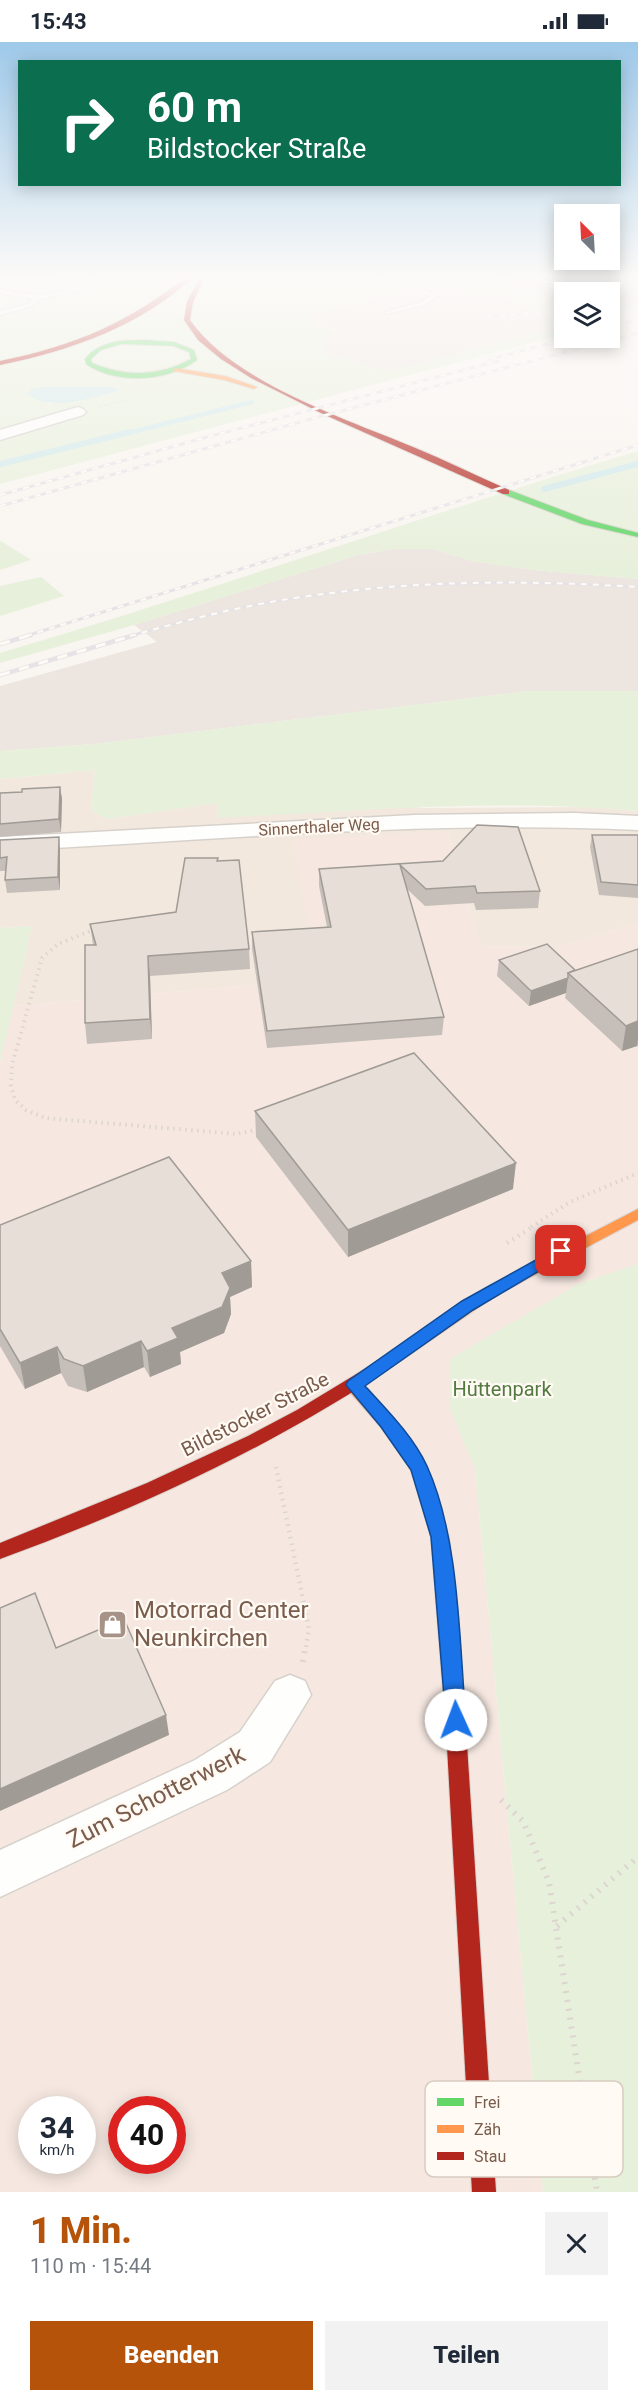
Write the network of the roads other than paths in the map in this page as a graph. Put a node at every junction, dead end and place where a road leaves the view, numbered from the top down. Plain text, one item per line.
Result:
1 (202, 374) edge
2 (230, 374) edge
3 (255, 374) edge
4 (278, 393) junction
5 (301, 401) junction
6 (78, 412) dead end
7 (0, 435) edge
8 (638, 535) edge
9 (638, 823) edge
10 (0, 843) edge
11 (638, 1214) edge
12 (354, 1385) junction
13 (0, 1551) edge
14 (290, 1695) road end
15 (0, 1874) edge
16 (477, 2081) edge
17 (483, 2177) edge
18 (484, 2192) edge

1 - 4 main road
2 - 4 main road
3 - 5 main road
4 - 5 main road
5 - 8 main road
6 - 7 street
9 - 10 street, Sinnerthaler Weg
11 - 12 main road, Bildstocker Straße
12 - 13 main road, Bildstocker Straße
12 - 16 main road
14 - 15 street, Zum Schotterwerk
17 - 18 main road

